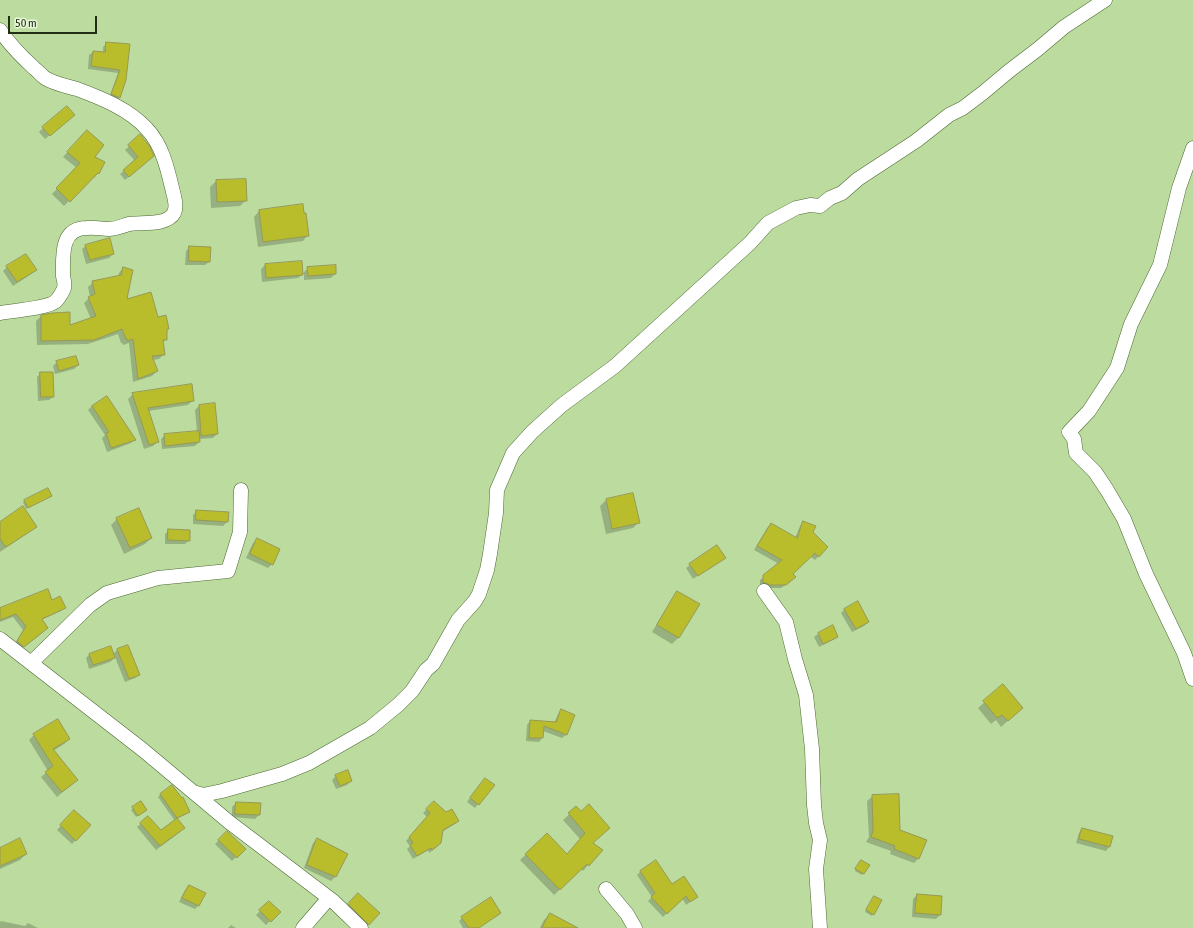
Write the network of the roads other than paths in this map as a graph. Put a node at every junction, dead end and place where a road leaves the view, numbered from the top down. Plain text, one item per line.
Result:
1 (1105, 0) edge
2 (0, 30) edge
3 (1193, 148) edge
4 (0, 313) edge
5 (241, 490) dead end
6 (764, 591) dead end
7 (0, 639) edge
8 (31, 663) junction
9 (1193, 679) edge
10 (193, 792) junction
11 (606, 889) dead end
12 (329, 898) junction
13 (303, 928) edge
14 (361, 928) edge
15 (635, 928) edge
16 (820, 928) edge

1 - 10 street
2 - 4 street
3 - 9 street
5 - 8 street
6 - 16 street
7 - 8 street
8 - 10 street
10 - 12 street
11 - 15 street
12 - 13 street
12 - 14 street

